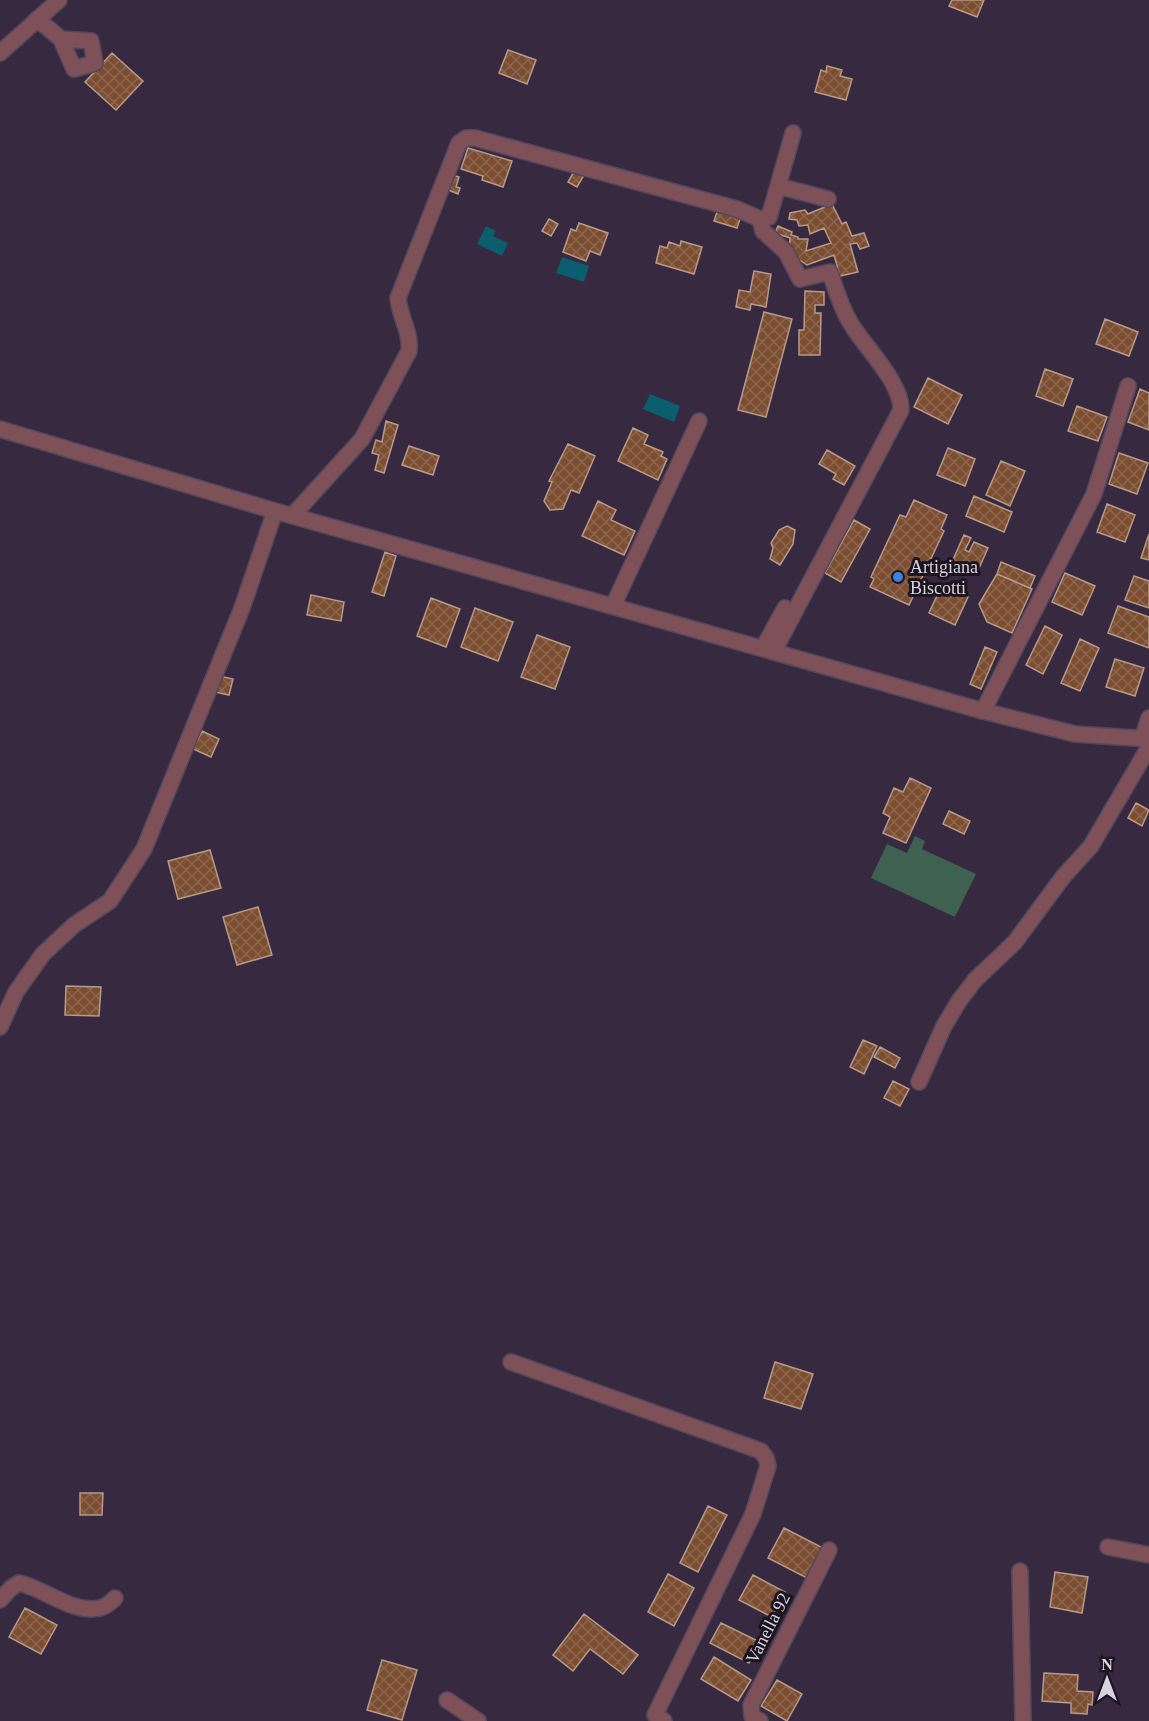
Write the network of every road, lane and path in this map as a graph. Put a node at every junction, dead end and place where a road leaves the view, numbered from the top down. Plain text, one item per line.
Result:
1 (55, 1) edge
2 (37, 19) junction
3 (61, 39) dead end
4 (0, 53) edge
5 (793, 133) dead end
6 (778, 186) junction
7 (828, 199) dead end
8 (760, 219) junction
9 (1128, 386) dead end
10 (699, 420) dead end
11 (0, 429) edge
12 (275, 511) junction
13 (293, 515) junction
14 (826, 530) dead end
15 (613, 606) junction
16 (769, 649) junction
17 (983, 711) junction
18 (1149, 718) edge
19 (1147, 741) edge
20 (0, 1027) edge
21 (919, 1082) dead end
22 (511, 1362) dead end
23 (1108, 1547) dead end
24 (829, 1550) dead end
25 (1149, 1554) edge
26 (1020, 1571) dead end
27 (116, 1598) dead end
28 (0, 1600) edge
29 (447, 1700) dead end
30 (478, 1721) edge
31 (664, 1721) edge
32 (760, 1721) edge
33 (1023, 1721) edge

1 - 2 street
2 - 3 street
2 - 4 street
5 - 6 street
6 - 7 street
6 - 8 street
8 - 13 street
8 - 16 street
9 - 17 street
10 - 15 street
11 - 12 street
12 - 13 street
12 - 20 street
13 - 15 street
14 - 16 street
15 - 16 street
16 - 17 street
17 - 19 street
18 - 19 street
19 - 21 street
22 - 31 street
23 - 25 street
24 - 32 street, Vanella 92
26 - 33 street
27 - 28 street
29 - 30 street

